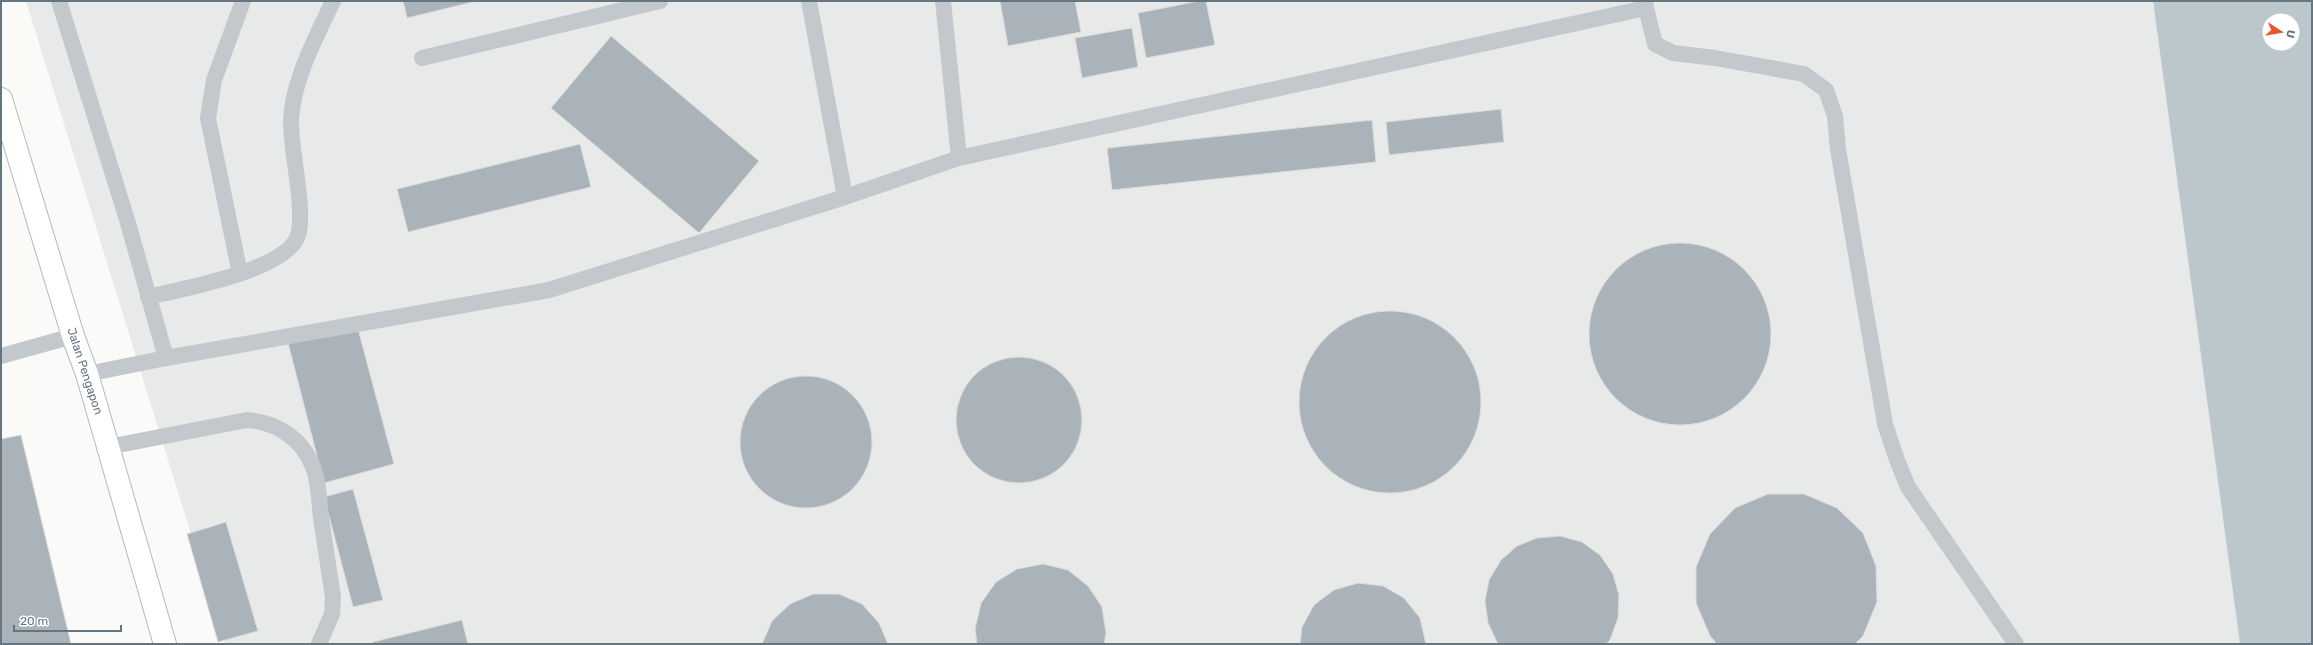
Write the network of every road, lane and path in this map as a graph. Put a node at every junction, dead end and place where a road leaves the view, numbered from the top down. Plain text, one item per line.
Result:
1 (59, 1) edge
2 (243, 1) edge
3 (333, 1) edge
4 (660, 1) edge
5 (809, 1) edge
6 (943, 1) edge
7 (1646, 5) edge
8 (422, 58) dead end
9 (1, 99) edge
10 (959, 158) junction
11 (845, 197) junction
12 (240, 274) junction
13 (148, 297) junction
14 (73, 336) junction
15 (1, 356) edge
16 (166, 358) junction
17 (87, 374) junction
18 (108, 447) junction
19 (165, 644) edge
20 (319, 644) edge
21 (2016, 644) edge

1 - 13 lane
2 - 12 lane
3 - 12 lane
4 - 8 lane
5 - 11 lane
6 - 10 lane
7 - 10 lane
7 - 21 lane
9 - 14 highway, Jalan Pengapon
10 - 11 lane
11 - 16 lane
12 - 13 lane
13 - 16 lane
14 - 15 lane
14 - 17 highway, Jalan Pengapon
16 - 17 lane
17 - 18 highway, Jalan Pengapon
18 - 19 highway, Jalan Pengapon
18 - 20 lane

